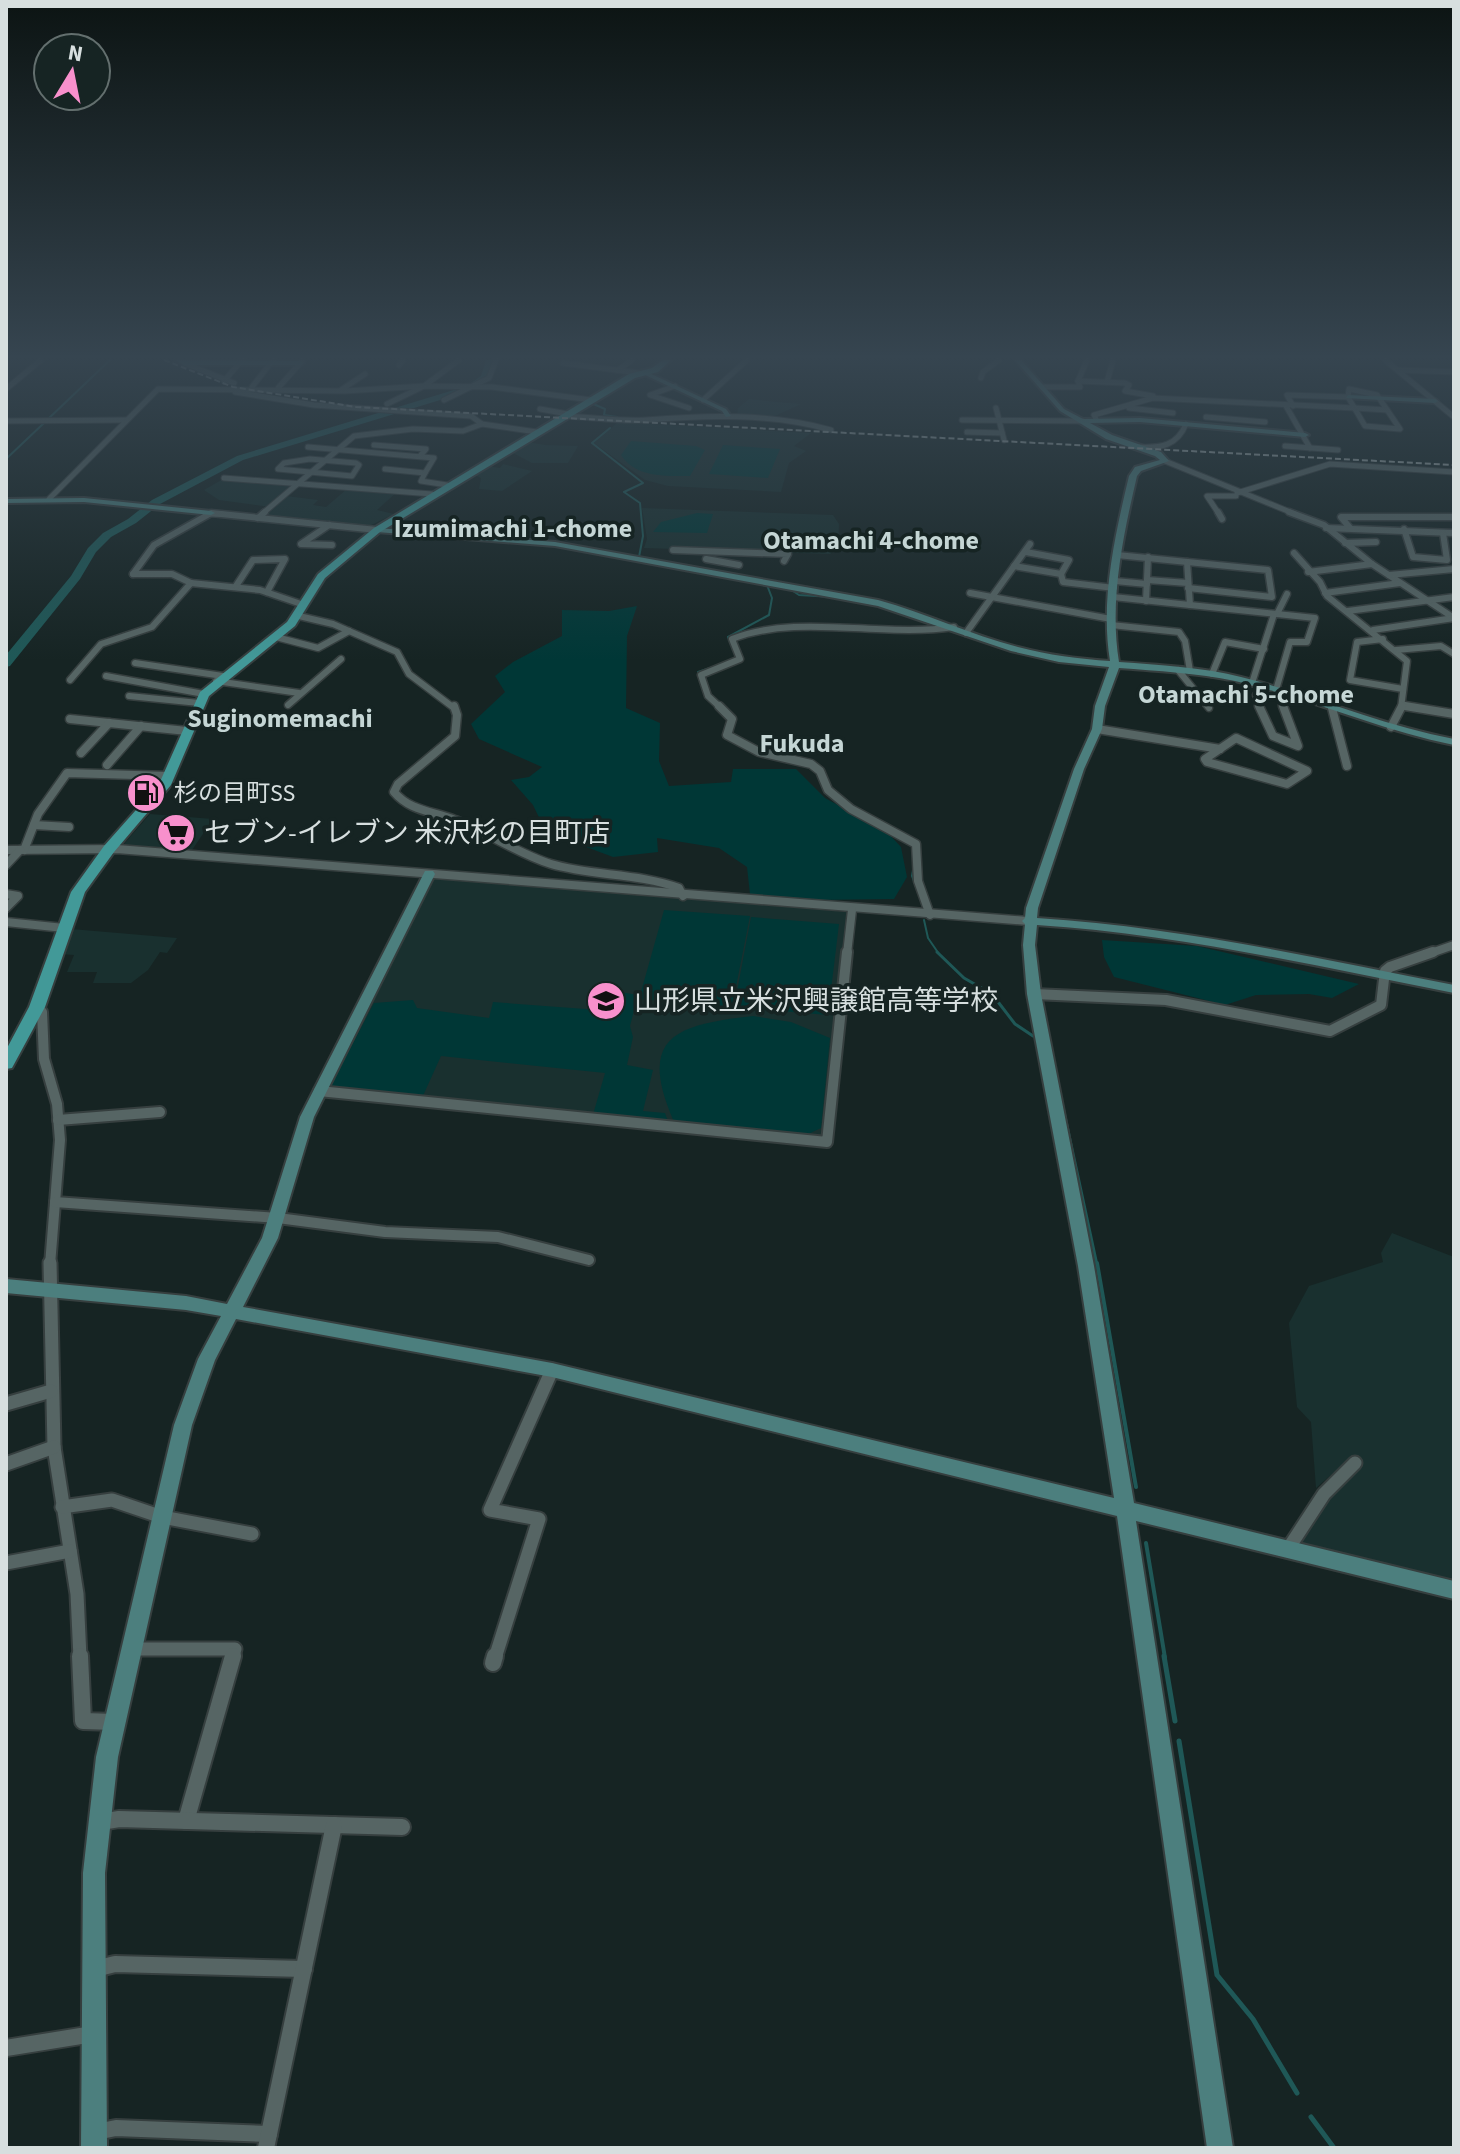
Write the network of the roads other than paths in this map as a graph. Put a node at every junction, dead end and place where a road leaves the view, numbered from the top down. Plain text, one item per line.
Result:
1 (87, 461) edge
2 (327, 461) junction
3 (432, 461) edge
4 (489, 461) edge
5 (1165, 461) joint
6 (385, 469) dead end
7 (312, 472) junction
8 (1454, 472) edge
9 (425, 473) junction
10 (224, 478) dead end
11 (296, 484) junction
12 (447, 485) junction
13 (432, 494) junction
14 (1240, 494) junction
15 (49, 499) junction
16 (6, 501) edge
17 (211, 513) junction
18 (1381, 517) junction
19 (1451, 517) edge
20 (258, 518) junction
21 (1222, 519) dead end
22 (329, 525) junction
23 (1326, 528) junction
24 (1350, 528) junction
25 (1385, 528) junction
26 (1404, 529) junction
27 (377, 530) junction
28 (1443, 533) junction
29 (1454, 533) edge
30 (1345, 543) junction
31 (332, 545) dead end
32 (673, 550) dead end
33 (1378, 550) dead end
34 (751, 553) junction
35 (1294, 553) dead end
36 (1117, 555) junction
37 (1148, 557) junction
38 (706, 559) dead end
39 (784, 561) dead end
40 (1187, 562) junction
41 (1372, 564) junction
42 (739, 565) junction
43 (1014, 566) junction
44 (1454, 569) edge
45 (1308, 572) junction
46 (1061, 574) junction
47 (1389, 575) junction
48 (728, 576) junction
49 (1147, 582) junction
50 (191, 583) junction
51 (1400, 583) junction
52 (236, 586) junction
53 (1188, 586) junction
54 (1114, 589) junction
55 (267, 592) junction
56 (970, 593) dead end
57 (1325, 593) junction
58 (1287, 594) dead end
59 (1454, 597) edge
60 (992, 598) junction
61 (1426, 600) junction
62 (1146, 601) junction
63 (1190, 605) junction
64 (301, 610) junction
65 (1348, 611) junction
66 (1276, 614) junction
67 (1111, 622) junction
68 (954, 627) junction
69 (1373, 630) junction
70 (349, 631) junction
71 (966, 633) junction
72 (276, 637) junction
73 (1383, 639) junction
74 (1264, 649) junction
75 (1396, 650) junction
76 (1454, 654) edge
77 (341, 659) dead end
78 (135, 663) dead end
79 (1115, 665) junction
80 (1184, 671) junction
81 (1212, 674) junction
82 (106, 676) dead end
83 (220, 679) junction
84 (70, 680) dead end
85 (1252, 683) junction
86 (1263, 686) junction
87 (1403, 689) junction
88 (1276, 690) junction
89 (299, 693) junction
90 (1289, 694) junction
91 (129, 696) dead end
92 (202, 699) junction
93 (288, 705) dead end
94 (1402, 706) junction
95 (1209, 708) dead end
96 (1332, 708) junction
97 (1454, 714) edge
98 (70, 719) dead end
99 (109, 723) junction
100 (141, 726) junction
101 (1391, 727) junction
102 (1097, 729) junction
103 (187, 731) junction
104 (1454, 742) edge
105 (1220, 749) junction
106 (81, 753) dead end
107 (107, 765) dead end
108 (1347, 766) dead end
109 (169, 776) junction
110 (34, 825) junction
111 (69, 827) dead end
112 (109, 849) junction
113 (6, 850) edge
114 (22, 850) junction
115 (6, 865) edge
116 (429, 874) junction
117 (6, 894) edge
118 (683, 896) junction
119 (6, 908) edge
120 (852, 910) junction
121 (930, 915) junction
122 (1028, 921) junction
123 (6, 922) edge
124 (64, 928) junction
125 (1454, 945) edge
126 (1384, 976) junction
127 (1454, 989) edge
128 (1034, 994) junction
129 (37, 1007) junction
130 (6, 1064) edge
131 (319, 1091) junction
132 (160, 1112) dead end
133 (58, 1120) junction
134 (55, 1202) junction
135 (278, 1218) junction
136 (589, 1260) dead end
137 (6, 1286) edge
138 (48, 1290) junction
139 (232, 1311) junction
140 (552, 1370) junction
141 (51, 1391) junction
142 (6, 1404) edge
143 (54, 1447) junction
144 (1355, 1463) dead end
145 (6, 1464) edge
146 (62, 1507) junction
147 (1125, 1508) junction
148 (162, 1517) junction
149 (252, 1534) dead end
150 (1288, 1549) junction
151 (70, 1551) junction
152 (6, 1563) edge
153 (1454, 1590) edge
154 (132, 1649) junction
155 (493, 1663) dead end
156 (115, 1722) junction
157 (186, 1821) junction
158 (98, 1823) junction
159 (334, 1825) junction
160 (402, 1827) dead end
161 (93, 1969) junction
162 (304, 1969) junction
163 (93, 2034) junction
164 (6, 2048) edge
165 (94, 2140) edge
166 (268, 2141) edge
167 (1220, 2148) edge

1 - 15 street
2 - 7 street
2 - 7 street
2 - 7 street
3 - 9 street
4 - 12 main road
5 - 14 street
5 - 36 street
6 - 9 street
7 - 11 street
8 - 14 street
9 - 12 street
10 - 11 street
11 - 13 street
11 - 20 street
12 - 13 main road
13 - 27 main road
14 - 21 street
14 - 23 street
15 - 16 street
15 - 17 street
17 - 20 street
17 - 50 street
18 - 19 street
18 - 24 street
18 - 25 street
19 - 29 street
20 - 22 street
22 - 27 street
22 - 31 street
23 - 24 street
23 - 30 street
24 - 25 street
25 - 26 street
26 - 28 street
26 - 28 street
27 - 48 street
27 - 64 main road
28 - 29 street
30 - 33 street
30 - 41 street
32 - 34 street
34 - 39 street
34 - 42 street
35 - 45 street
36 - 37 street
36 - 54 street
37 - 40 street
37 - 49 street
38 - 42 street
40 - 53 street
40 - 53 street
41 - 45 street
41 - 47 street
42 - 48 street
43 - 46 street
43 - 46 street
43 - 60 street
44 - 47 street
45 - 57 street
46 - 54 street
47 - 51 street
48 - 68 street
49 - 53 street
49 - 54 street
49 - 62 street
50 - 52 street
50 - 84 street
51 - 57 street
51 - 61 street
52 - 55 street
52 - 55 street
53 - 63 street
54 - 62 street
54 - 67 street
55 - 64 street
56 - 60 street
57 - 65 street
58 - 66 street
59 - 61 street
60 - 67 street
60 - 71 street
61 - 65 street
61 - 69 street
62 - 63 street
63 - 66 street
64 - 70 street
64 - 72 main road
65 - 69 street
66 - 74 street
66 - 88 street
67 - 79 street
67 - 80 street
68 - 71 street
68 - 121 street
69 - 73 street
70 - 72 street
70 - 118 street
71 - 79 street
72 - 83 main road
73 - 75 street
73 - 87 street
74 - 81 street
74 - 85 street
75 - 76 street
75 - 87 street
77 - 89 street
78 - 83 street
79 - 80 street
79 - 102 street
80 - 81 street
80 - 95 street
81 - 85 street
82 - 92 street
83 - 89 street
83 - 92 main road
85 - 86 street
86 - 88 street
86 - 90 street
87 - 94 street
88 - 90 street
89 - 93 street
90 - 96 street
91 - 92 street
92 - 103 main road
94 - 97 street
94 - 101 street
96 - 101 street
96 - 108 street
98 - 99 street
99 - 100 street
99 - 106 street
100 - 103 street
100 - 107 street
101 - 104 street
102 - 105 street
102 - 122 street
103 - 109 main road
105 - 105 street
109 - 110 street
109 - 112 main road
110 - 111 street
110 - 114 street
112 - 114 street
112 - 116 street
112 - 124 main road
113 - 114 street
114 - 115 street
116 - 118 street
116 - 131 street
117 - 119 street
118 - 120 street
120 - 121 street
120 - 131 street
121 - 122 street
122 - 126 street
122 - 128 street
123 - 124 street
124 - 129 main road
125 - 126 street
126 - 127 street
126 - 128 street
128 - 147 street
129 - 130 main road
129 - 133 street
131 - 135 street
132 - 133 street
133 - 134 street
134 - 135 street
134 - 138 street
135 - 136 street
135 - 139 street
137 - 138 street
138 - 139 street
138 - 141 street
139 - 140 street
139 - 148 street
140 - 147 street
140 - 155 street
141 - 142 street
141 - 143 street
143 - 145 street
143 - 146 street
144 - 150 street
146 - 148 street
146 - 151 street
147 - 150 street
147 - 167 street
148 - 149 street
148 - 154 street
150 - 153 street
151 - 152 street
151 - 156 street
154 - 156 street
154 - 157 street
156 - 158 street
157 - 158 street
157 - 159 street
158 - 161 street
159 - 160 street
159 - 162 street
161 - 162 street
161 - 163 street
162 - 166 street
163 - 164 street
163 - 165 street
165 - 166 street

